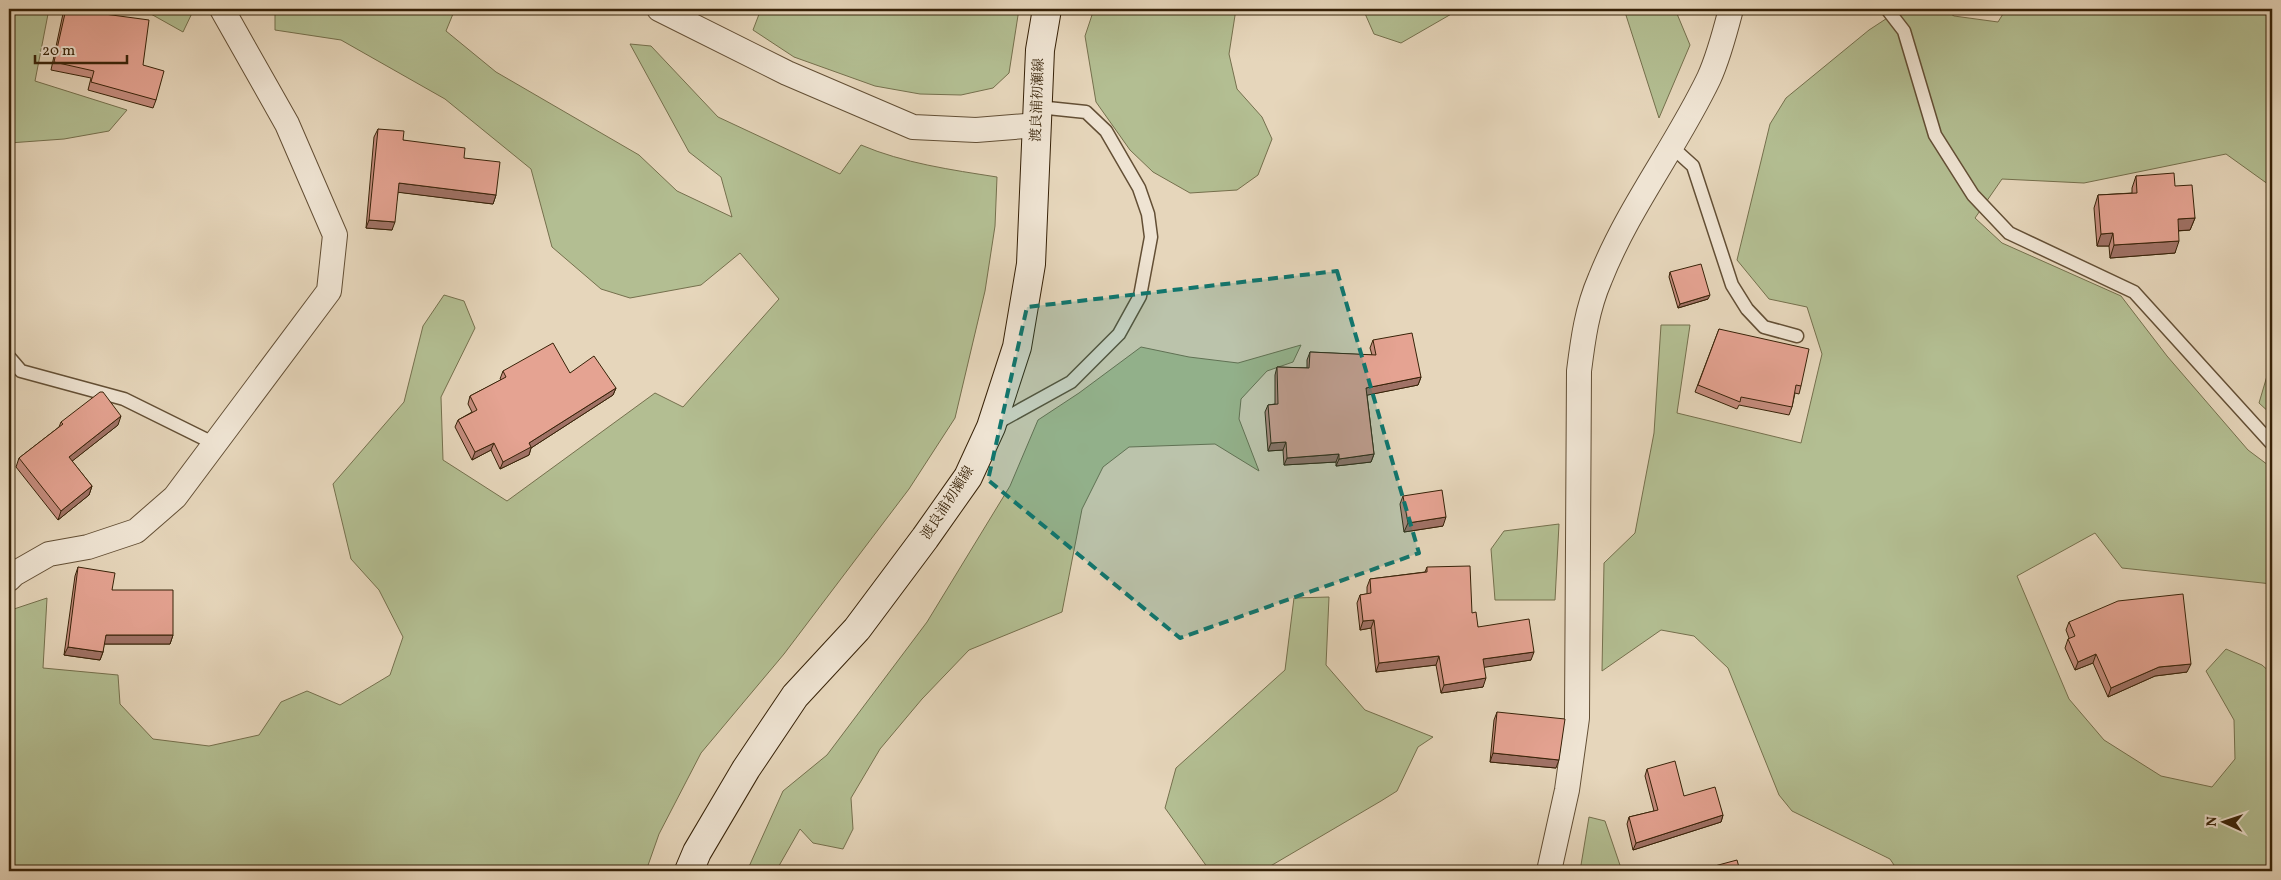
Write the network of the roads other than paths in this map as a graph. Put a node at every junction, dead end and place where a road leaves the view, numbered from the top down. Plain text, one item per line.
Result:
1 (222, 9) edge
2 (659, 9) edge
3 (1048, 9) edge
4 (1731, 9) edge
5 (1887, 9) edge
6 (1038, 116) junction
7 (1672, 147) junction
8 (1797, 336) dead end
9 (9, 357) edge
10 (991, 427) junction
11 (215, 444) junction
12 (2272, 444) edge
13 (9, 579) edge
14 (689, 871) edge
15 (1549, 871) edge

1 - 11 street
2 - 6 street
3 - 6 main road, 渡良浦初瀬線
4 - 7 street
5 - 12 lane
6 - 10 main road, 渡良浦初瀬線
6 - 10 lane
7 - 8 lane
7 - 15 street
9 - 11 lane
10 - 14 main road, 渡良浦初瀬線
11 - 13 street

